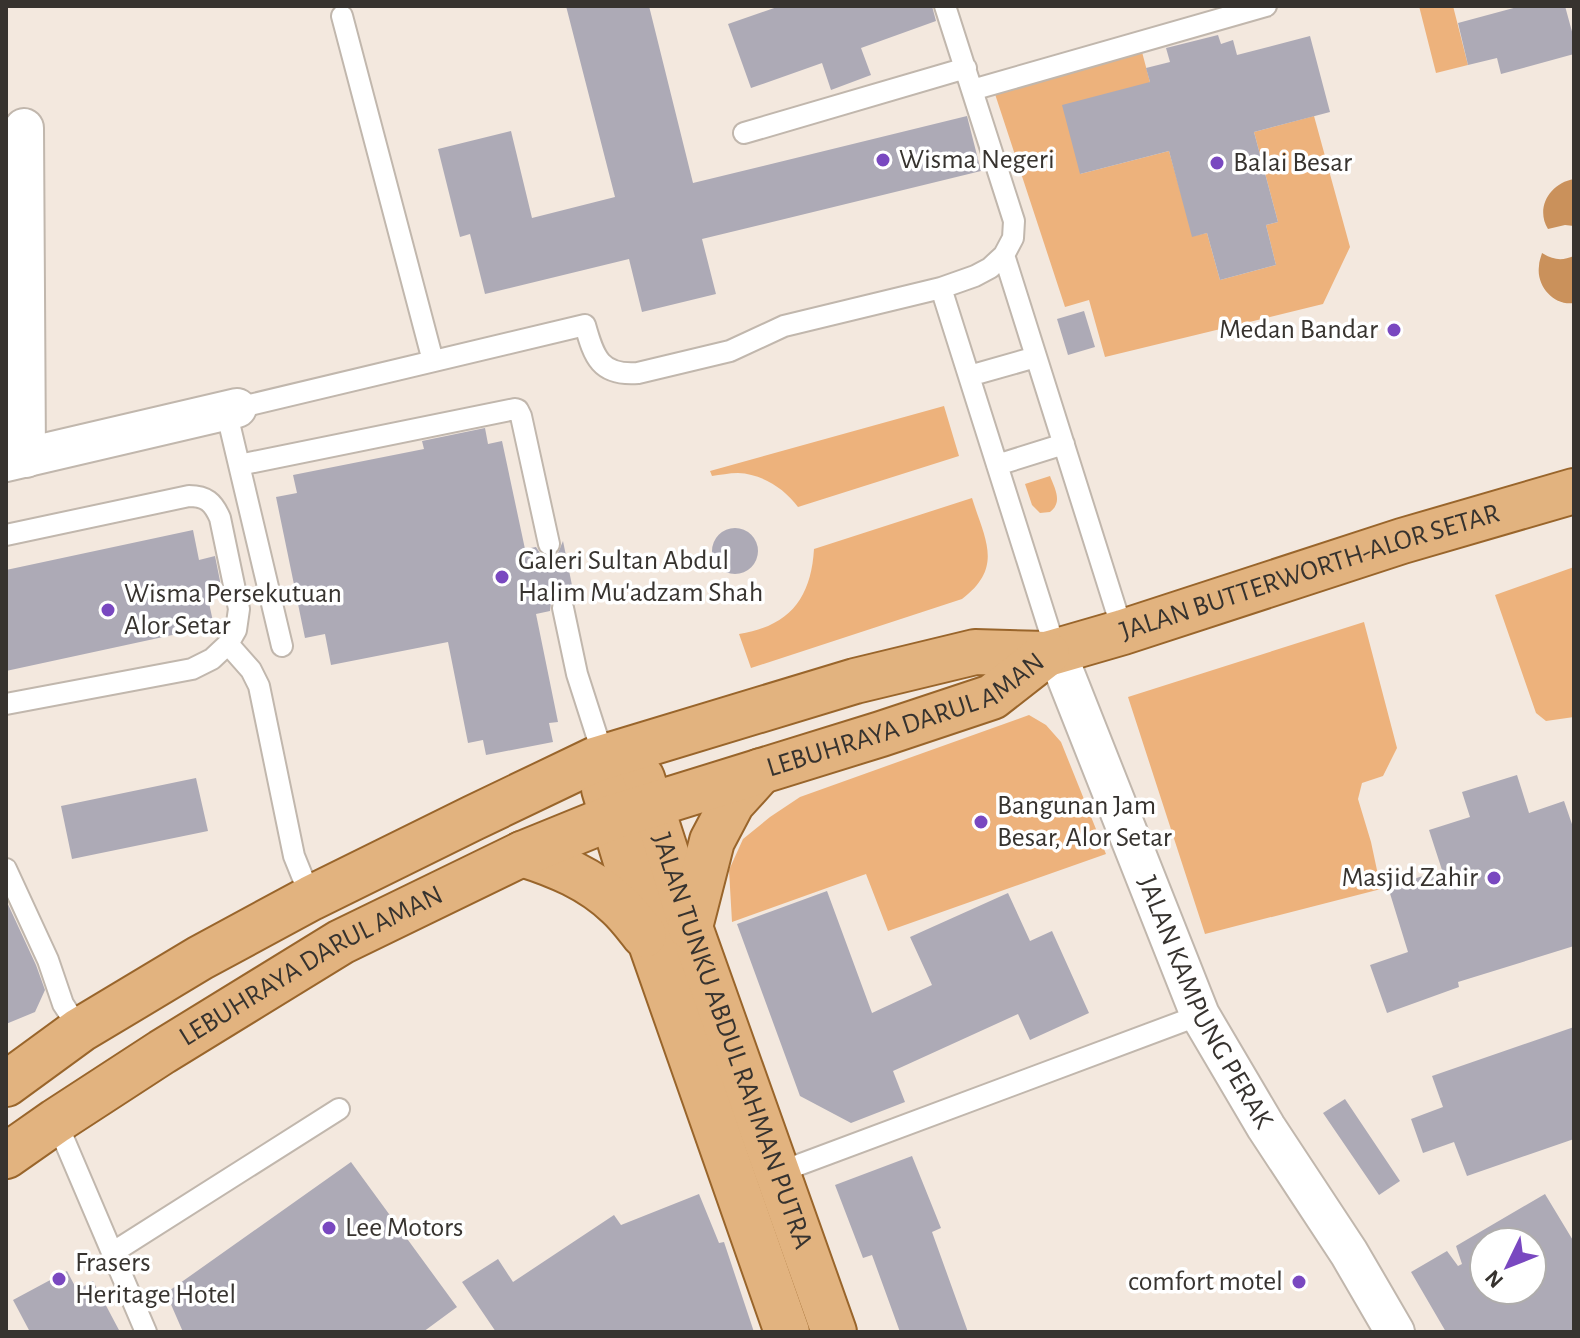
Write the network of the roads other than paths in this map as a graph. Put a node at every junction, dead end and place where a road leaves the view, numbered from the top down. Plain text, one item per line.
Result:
1 (945, 6) edge
2 (1266, 6) edge
3 (342, 16) dead end
4 (966, 68) junction
5 (972, 90) junction
6 (24, 128) dead end
7 (744, 133) dead end
8 (1004, 255) junction
9 (941, 288) junction
10 (1036, 357) junction
11 (433, 361) junction
12 (969, 376) junction
13 (232, 409) junction
14 (1064, 444) junction
15 (16, 460) edge
16 (239, 465) junction
17 (997, 465) junction
18 (1574, 491) edge
19 (6, 535) edge
20 (549, 544) dead end
21 (563, 608) dead end
22 (1123, 632) junction
23 (228, 644) junction
24 (282, 646) dead end
25 (1052, 652) junction
26 (6, 704) edge
27 (610, 756) junction
28 (761, 771) junction
29 (632, 811) junction
30 (522, 854) junction
31 (6, 869) edge
32 (311, 898) junction
33 (690, 927) junction
34 (650, 941) junction
35 (1200, 1015) junction
36 (80, 1030) junction
37 (6, 1084) edge
38 (339, 1109) dead end
39 (56, 1121) junction
40 (6, 1156) edge
41 (777, 1173) junction
42 (112, 1253) junction
43 (146, 1332) edge
44 (787, 1332) edge
45 (834, 1332) edge
46 (1395, 1332) edge

1 - 4 lane
2 - 5 lane
3 - 11 lane
4 - 5 lane
4 - 7 lane
5 - 8 lane
6 - 15 street
8 - 9 lane
8 - 10 lane
9 - 11 lane
9 - 12 lane
10 - 12 lane
10 - 14 lane
11 - 13 lane
12 - 17 lane
13 - 15 street
13 - 16 lane
14 - 17 lane
14 - 22 lane
16 - 20 lane
16 - 24 lane
17 - 25 lane
18 - 22 main road, JALAN BUTTERWORTH-ALOR SETAR
19 - 23 lane
21 - 27 lane
22 - 25 main road, JALAN BUTTERWORTH-ALOR SETAR
23 - 26 lane
23 - 32 lane
25 - 27 main road, LEBUHRAYA DARUL AMAN
25 - 28 main road, LEBUHRAYA DARUL AMAN
25 - 35 street, JALAN KAMPUNG PERAK
27 - 29 main road, JALAN TUNKU ABDUL RAHMAN PUTRA
27 - 32 main road, LEBUHRAYA DARUL AMAN
28 - 29 main road, LEBUHRAYA DARUL AMAN
28 - 33 main road
29 - 30 main road, LEBUHRAYA DARUL AMAN
29 - 33 main road, JALAN TUNKU ABDUL RAHMAN PUTRA
29 - 34 main road, JALAN TUNKU ABDUL RAHMAN PUTRA
30 - 34 main road
30 - 39 main road, LEBUHRAYA DARUL AMAN
31 - 36 lane
32 - 36 main road, LEBUHRAYA DARUL AMAN
33 - 41 main road, JALAN TUNKU ABDUL RAHMAN PUTRA
34 - 44 main road, JALAN TUNKU ABDUL RAHMAN PUTRA
35 - 41 lane
35 - 46 street, JALAN KAMPUNG PERAK
36 - 37 main road, LEBUHRAYA DARUL AMAN
38 - 42 lane
39 - 40 main road, LEBUHRAYA DARUL AMAN
39 - 42 lane
41 - 45 main road, JALAN TUNKU ABDUL RAHMAN PUTRA
42 - 43 lane

